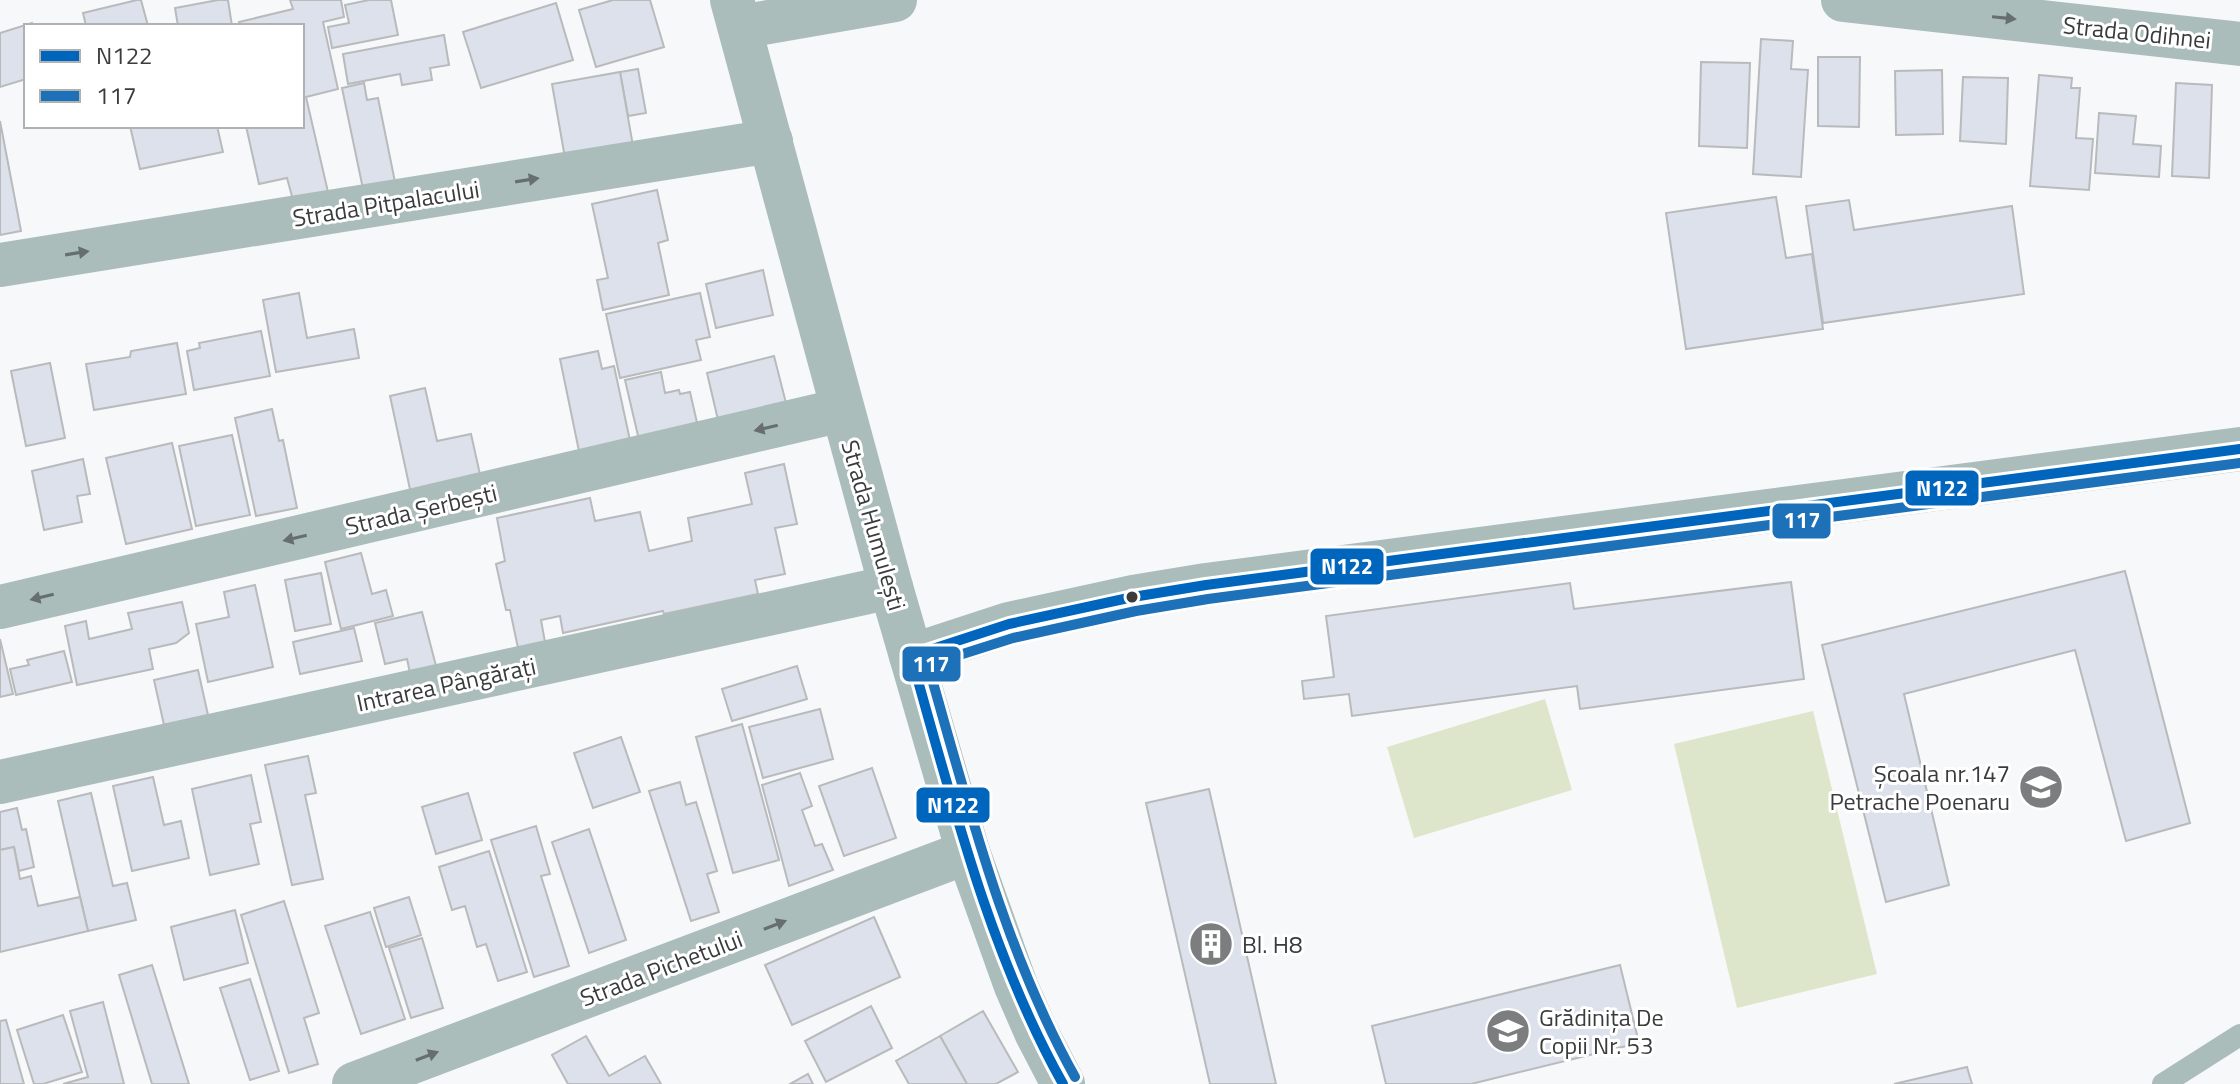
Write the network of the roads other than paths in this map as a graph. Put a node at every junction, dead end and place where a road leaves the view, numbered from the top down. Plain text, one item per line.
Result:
1 (895, 0) edge
2 (1843, 0) edge
3 (736, 13) edge
4 (2240, 44) edge
5 (771, 141) junction
6 (0, 265) edge
7 (842, 410) junction
8 (2240, 449) edge
9 (891, 587) junction
10 (0, 607) edge
11 (911, 656) junction
12 (0, 782) edge
13 (968, 852) junction
14 (2239, 1042) edge
15 (1056, 1082) edge
16 (354, 1084) edge
17 (2163, 1084) edge

1 - 3 street
2 -> 4 street, Strada Odihnei
3 - 5 street, Strada Humulești
6 -> 5 street, Strada Pitpalacului
5 - 7 street, Strada Humulești
7 - 9 street, Strada Humulești
7 -> 10 street, Strada Șerbești
8 - 11 street
9 - 11 street, Strada Humulești
9 - 12 street, Intrarea Pângărați
11 - 13 street, Strada Humulești
13 - 15 street, Strada Humulești
16 -> 13 street, Strada Pichetului
14 - 17 lane

